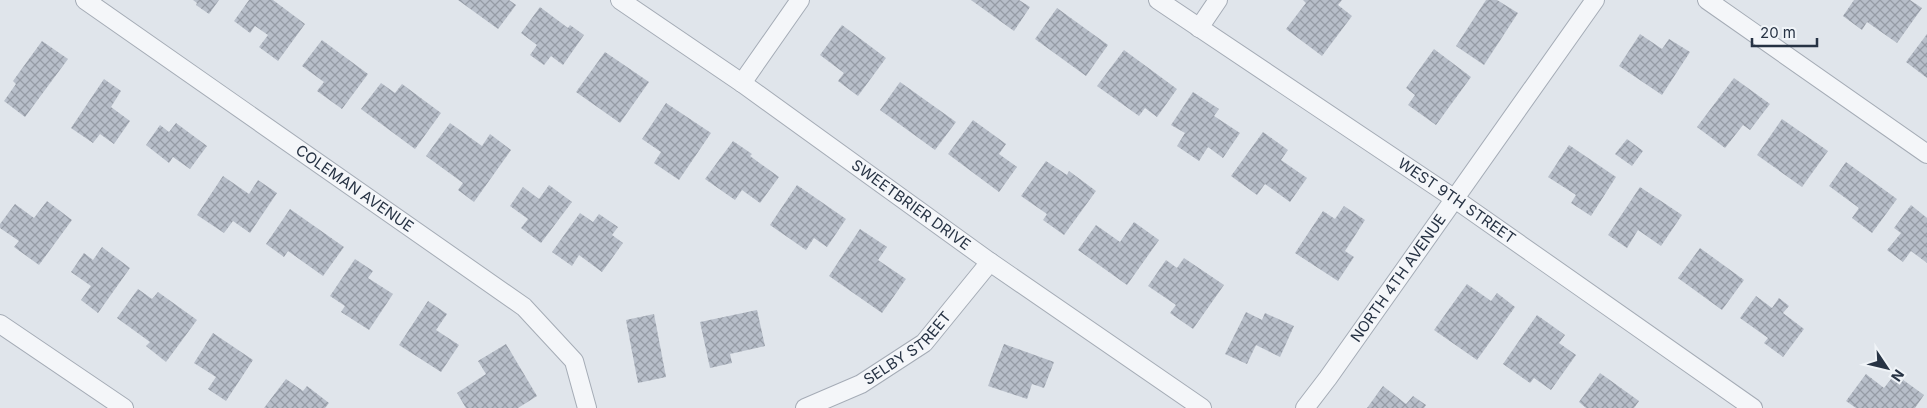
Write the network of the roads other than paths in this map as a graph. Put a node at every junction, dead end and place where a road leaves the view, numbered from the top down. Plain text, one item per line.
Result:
1 (85, 0) edge
2 (620, 0) edge
3 (800, 0) edge
4 (1158, 0) edge
5 (1218, 0) edge
6 (1595, 0) edge
7 (1707, 0) edge
8 (1199, 28) junction
9 (742, 84) junction
10 (1927, 154) edge
11 (1455, 199) junction
12 (990, 262) junction
13 (0, 324) edge
14 (124, 408) edge
15 (587, 408) edge
16 (805, 408) edge
17 (1202, 408) edge
18 (1305, 408) edge
19 (1753, 408) edge

1 - 15 street, COLEMAN AVENUE
2 - 9 street, SWEETBRIER DRIVE
3 - 9 street
4 - 8 street, WEST 9TH STREET
5 - 8 street
6 - 11 street, NORTH 4TH AVENUE
7 - 10 street
8 - 11 street, WEST 9TH STREET
9 - 12 street, SWEETBRIER DRIVE
11 - 18 street, NORTH 4TH AVENUE
11 - 19 street, WEST 9TH STREET
12 - 16 street, SELBY STREET
12 - 17 street, SWEETBRIER DRIVE
13 - 14 street

